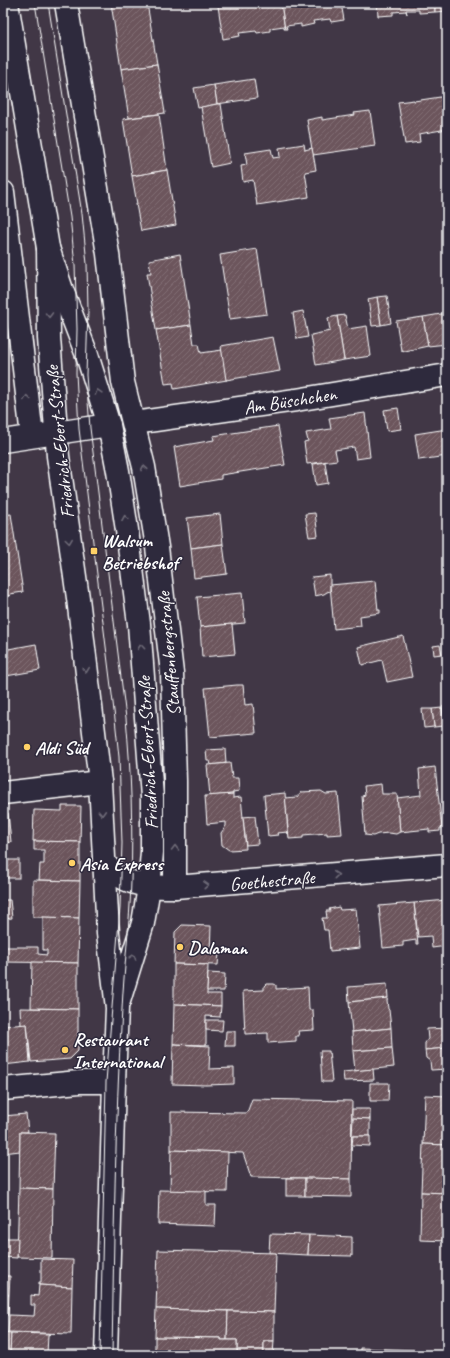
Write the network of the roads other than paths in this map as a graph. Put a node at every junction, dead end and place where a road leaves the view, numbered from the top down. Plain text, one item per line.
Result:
1 (7, 3) edge
2 (66, 3) edge
3 (3, 192) edge
4 (48, 248) junction
5 (447, 375) edge
6 (134, 423) junction
7 (109, 425) junction
8 (56, 433) junction
9 (32, 436) junction
10 (3, 441) edge
11 (100, 782) junction
12 (3, 794) edge
13 (104, 863) junction
14 (447, 865) edge
15 (149, 887) junction
16 (175, 887) junction
17 (117, 1008) junction
18 (114, 1082) junction
19 (3, 1089) edge
20 (106, 1355) edge

1 - 4 main road, Friedrich-Ebert-Straße
2 - 6 main road, Stauffenbergstraße
9 -> 3 main road, Friedrich-Ebert-Straße
7 -> 4 main road, Friedrich-Ebert-Straße
4 -> 8 main road, Friedrich-Ebert-Straße
5 - 6 main road, Am Büschchen
16 -> 6 main road, Stauffenbergstraße
7 - 8 main road
15 -> 7 main road, Friedrich-Ebert-Straße
8 - 9 main road
8 -> 11 main road, Friedrich-Ebert-Straße
9 - 10 main road
11 - 12 main road
11 -> 13 main road, Friedrich-Ebert-Straße
13 - 15 main road, Goethestraße
13 - 17 main road, Friedrich-Ebert-Straße
16 -> 14 main road, Goethestraße
15 - 16 main road, Goethestraße
17 -> 15 main road, Friedrich-Ebert-Straße
17 - 18 main road
18 - 19 main road
18 - 20 main road

